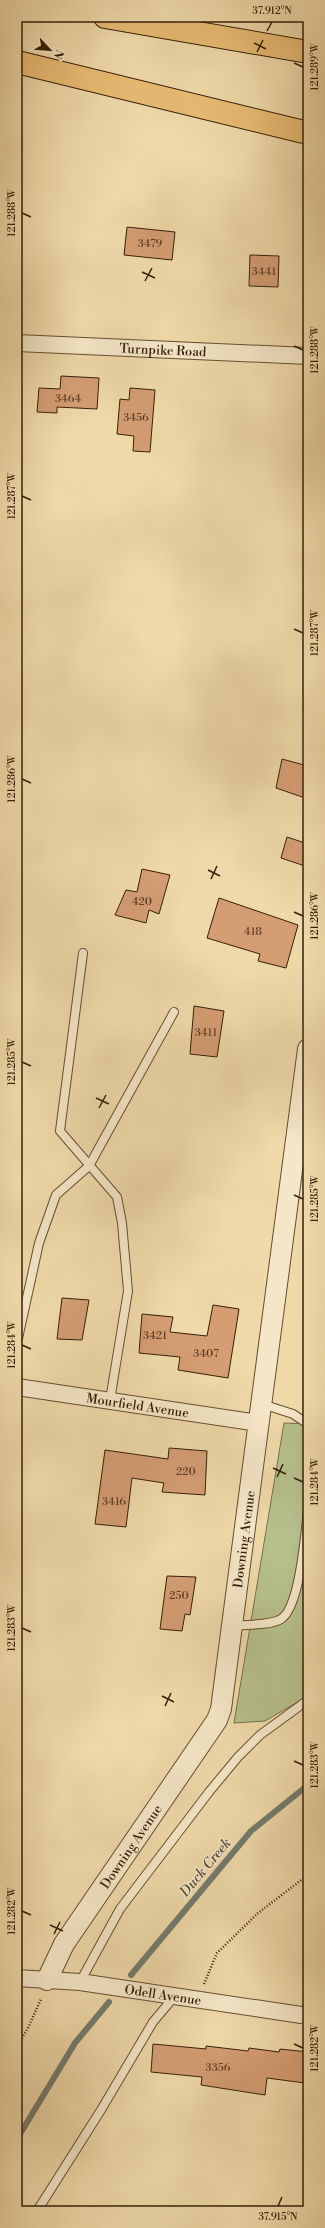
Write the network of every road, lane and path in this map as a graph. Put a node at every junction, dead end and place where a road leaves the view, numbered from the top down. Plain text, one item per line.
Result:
1 (105, 17) edge
2 (308, 52) edge
3 (17, 62) edge
4 (308, 133) edge
5 (17, 343) edge
6 (308, 356) edge
7 (83, 953) dead end
8 (174, 1012) dead end
9 (308, 1049) edge
10 (89, 1166) junction
11 (17, 1343) edge
12 (17, 1387) edge
13 (110, 1400) junction
14 (260, 1414) junction
15 (308, 1424) edge
16 (308, 1511) edge
17 (233, 1626) junction
18 (308, 1700) edge
19 (308, 1875) edge
20 (17, 1978) edge
21 (47, 1980) junction
22 (80, 1982) junction
23 (174, 1997) junction
24 (197, 2000) junction
25 (308, 2016) edge
26 (17, 2046) edge
27 (37, 2211) edge

1 - 2 highway
3 - 4 highway
5 - 6 street, Turnpike Road
7 - 10 lane
8 - 10 lane
9 - 14 street, Downing Avenue
10 - 11 lane
10 - 13 lane
12 - 13 street, Mourfield Avenue
13 - 14 street, Mourfield Avenue
14 - 15 lane
14 - 17 street, Downing Avenue
16 - 17 lane
17 - 21 street, Downing Avenue
18 - 22 lane
19 - 24 path
20 - 21 street, Odell Avenue
21 - 22 street, Odell Avenue
21 - 26 path
22 - 23 street, Odell Avenue
23 - 24 street, Odell Avenue
23 - 27 lane
24 - 25 street, Odell Avenue

